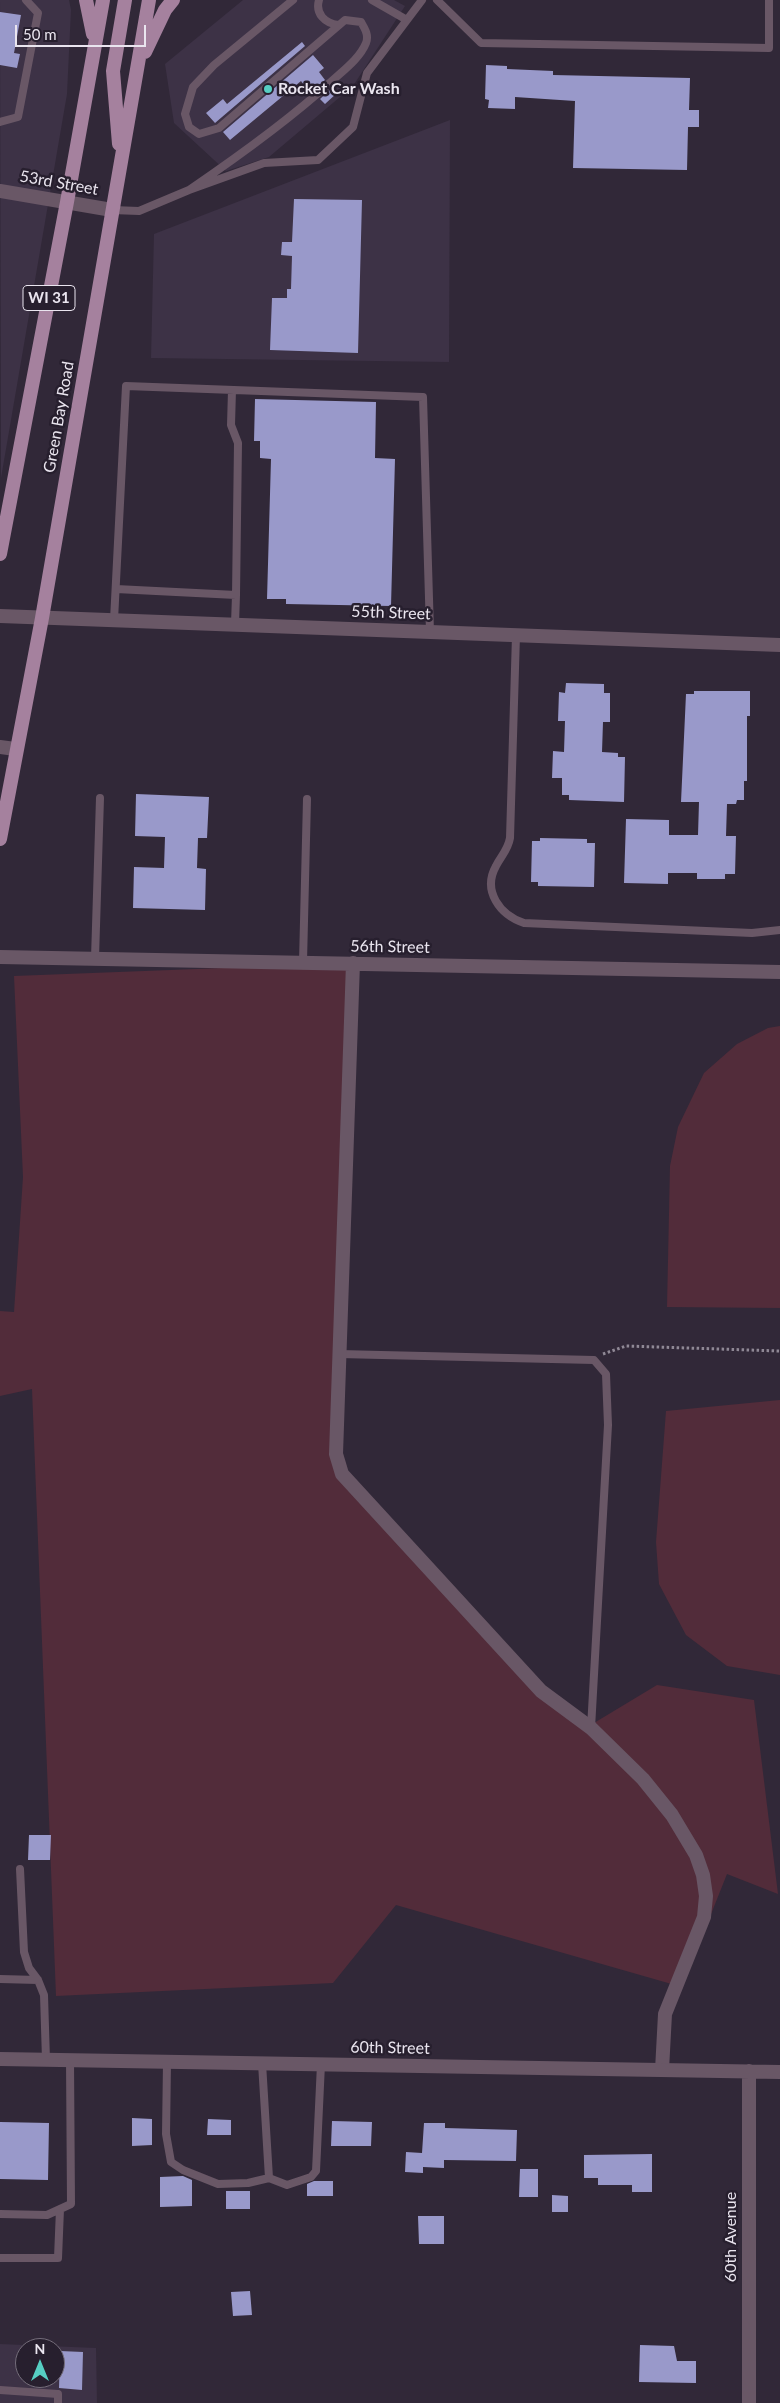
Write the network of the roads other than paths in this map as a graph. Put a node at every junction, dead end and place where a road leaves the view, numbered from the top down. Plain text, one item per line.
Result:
1 (26, 0) edge
2 (86, 0) edge
3 (103, 0) edge
4 (125, 0) edge
5 (149, 0) edge
6 (173, 0) edge
7 (293, 0) edge
8 (319, 0) edge
9 (372, 0) edge
10 (422, 0) edge
11 (438, 0) edge
12 (769, 0) edge
13 (407, 20) junction
14 (338, 25) junction
15 (94, 42) junction
16 (136, 71) junction
17 (0, 122) edge
18 (121, 162) junction
19 (189, 190) junction
20 (0, 191) edge
21 (67, 202) junction
22 (112, 210) junction
23 (232, 390) junction
24 (0, 554) edge
25 (116, 589) junction
26 (236, 594) junction
27 (0, 616) edge
28 (42, 618) junction
29 (114, 620) junction
30 (235, 624) junction
31 (430, 632) junction
32 (516, 635) junction
33 (780, 645) edge
34 (0, 747) edge
35 (15, 749) junction
36 (100, 798) dead end
37 (307, 800) dead end
38 (0, 839) edge
39 (780, 930) edge
40 (0, 958) edge
41 (95, 958) junction
42 (303, 962) junction
43 (353, 963) junction
44 (780, 972) edge
45 (339, 1354) junction
46 (591, 1728) junction
47 (20, 1869) dead end
48 (0, 1979) edge
49 (38, 1980) junction
50 (0, 2059) edge
51 (46, 2060) junction
52 (70, 2060) junction
53 (167, 2062) junction
54 (262, 2063) junction
55 (320, 2064) junction
56 (662, 2070) junction
57 (749, 2071) junction
58 (780, 2072) edge
59 (269, 2178) junction
60 (60, 2209) junction
61 (0, 2214) edge
62 (0, 2258) edge
63 (0, 2390) edge
64 (58, 2403) edge
65 (749, 2403) edge

1 - 17 lane
2 - 15 main road
3 - 15 main road, Green Bay Road / WI 31
4 - 18 main road
5 - 16 main road, Green Bay Road / WI 31
6 - 16 main road
7 - 14 lane
8 - 14 lane
9 - 13 lane
10 - 13 lane
11 - 12 lane
13 - 19 lane
14 - 19 lane
15 - 21 main road, Green Bay Road / WI 31
16 - 18 main road, Green Bay Road / WI 31
18 - 22 main road, Green Bay Road / WI 31
19 - 22 lane
20 - 21 street, 53rd Street
21 - 22 street, 53rd Street
21 - 24 main road, Green Bay Road / WI 31
22 - 28 main road, Green Bay Road / WI 31
23 - 25 lane
23 - 26 lane
23 - 31 lane
25 - 26 lane
25 - 29 lane
26 - 30 lane
27 - 28 street, 55th Street
28 - 29 street, 55th Street
28 - 35 main road, Green Bay Road / WI 31
29 - 30 street, 55th Street
30 - 31 street, 55th Street
31 - 32 street, 55th Street
32 - 33 street, 55th Street
32 - 39 lane
34 - 35 street
35 - 38 main road, Green Bay Road / WI 31
36 - 41 lane
37 - 42 lane
40 - 41 street, 56th Street
41 - 42 street, 56th Street
42 - 43 street, 56th Street
43 - 44 street, 56th Street
43 - 45 street
45 - 46 street
45 - 46 lane
46 - 56 street
47 - 49 lane
48 - 49 lane
49 - 51 lane
50 - 51 street, 60th Street
51 - 52 street, 60th Street
52 - 53 street, 60th Street
52 - 60 lane
53 - 54 street, 60th Street
53 - 59 lane
54 - 55 street, 60th Street
54 - 59 lane
55 - 56 street, 60th Street
55 - 59 lane
56 - 57 street, 60th Street
57 - 58 street, 60th Street
57 - 65 street, 60th Avenue
60 - 61 lane
60 - 62 lane
63 - 64 lane

